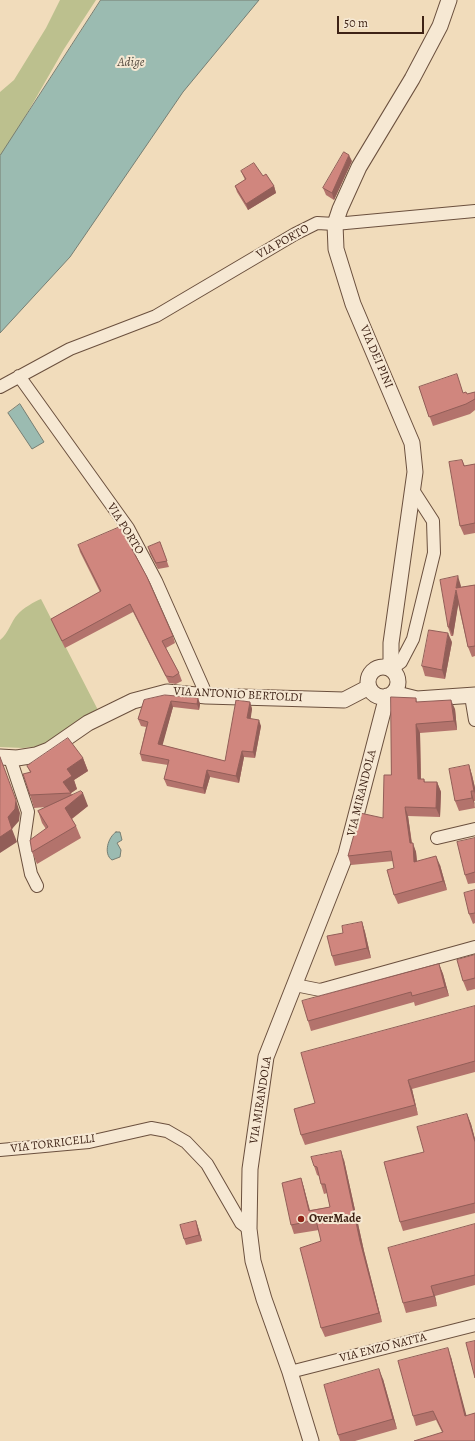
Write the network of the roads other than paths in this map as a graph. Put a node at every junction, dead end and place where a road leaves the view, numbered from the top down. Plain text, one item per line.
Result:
1 (449, 0) edge
2 (475, 211) edge
3 (335, 224) junction
4 (18, 376) junction
5 (0, 387) edge
6 (413, 490) junction
7 (408, 520) junction
8 (433, 521) junction
9 (389, 671) junction
10 (368, 687) junction
11 (390, 694) junction
12 (206, 696) junction
13 (473, 696) edge
14 (428, 697) junction
15 (475, 720) edge
16 (5, 757) edge
17 (475, 829) edge
18 (437, 838) dead end
19 (37, 886) dead end
20 (475, 948) edge
21 (295, 985) junction
22 (0, 1150) edge
23 (249, 1229) junction
24 (475, 1325) edge
25 (290, 1372) junction
26 (312, 1441) edge

1 - 3 street, VIA DEI PINI
2 - 3 street
3 - 4 street, VIA PORTO
3 - 6 street, VIA DEI PINI
4 - 5 street, VIA PORTO
4 - 12 street, VIA PORTO
6 - 7 street, VIA DEI PINI
6 - 8 street
7 - 8 street
7 - 9 street, VIA DEI PINI
8 - 9 street
9 - 10 street
9 - 11 street
9 - 14 street
10 - 11 street
10 - 12 street, VIA ANTONIO BERTOLDI
11 - 14 street
11 - 21 street, VIA MIRANDOLA
12 - 16 street, VIA ANTONIO BERTOLDI
13 - 14 street
13 - 15 street
16 - 19 street
17 - 18 street
20 - 21 street
21 - 23 street, VIA MIRANDOLA
22 - 23 street, VIA TORRICELLI
23 - 25 street, VIA MIRANDOLA
24 - 25 street, VIA ENZO NATTA
25 - 26 street, VIA MIRANDOLA

